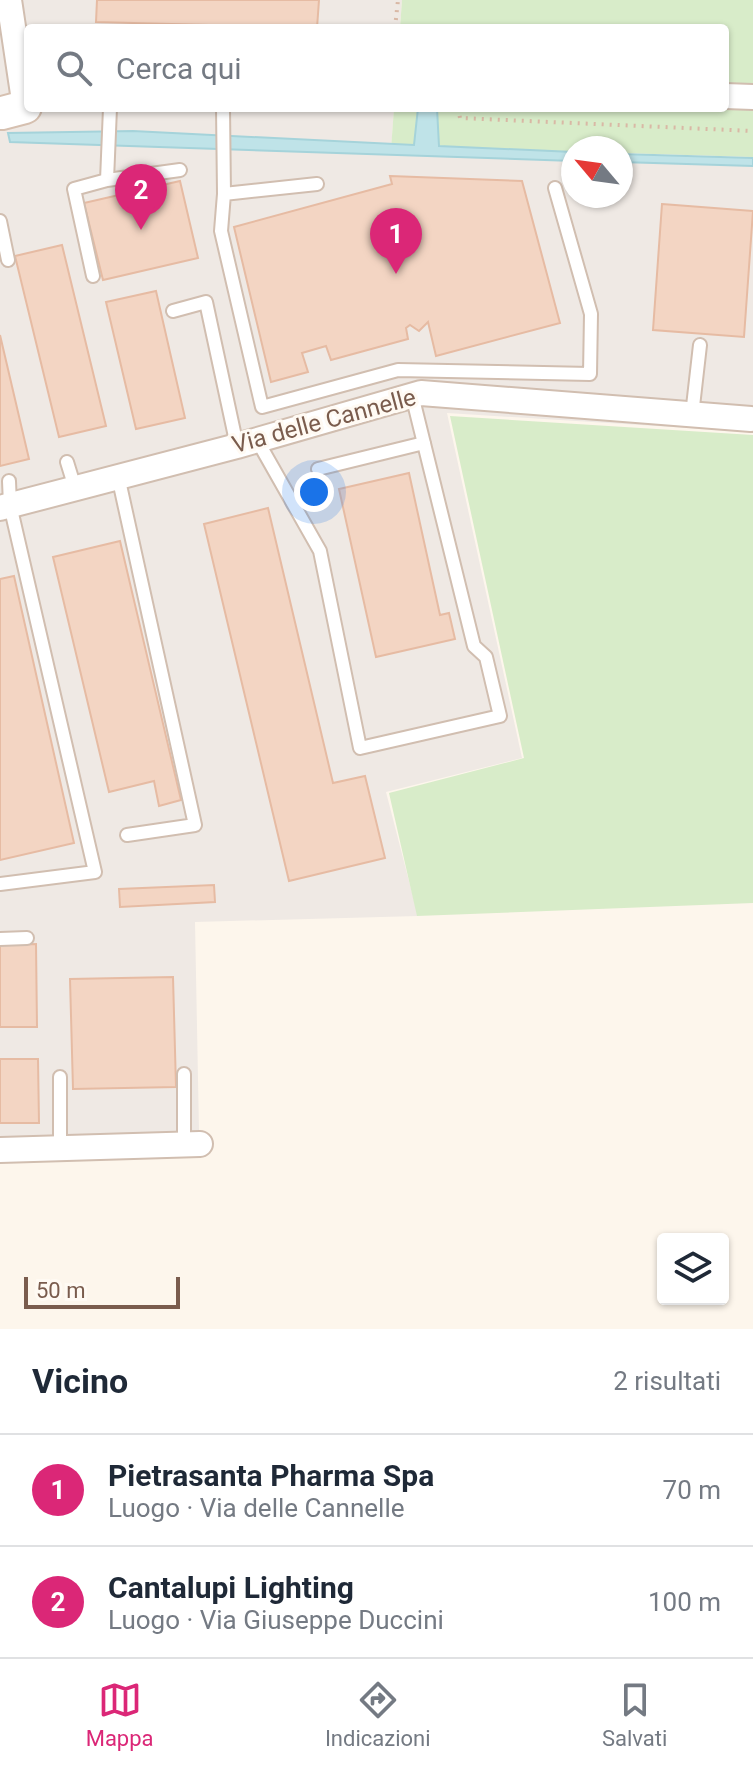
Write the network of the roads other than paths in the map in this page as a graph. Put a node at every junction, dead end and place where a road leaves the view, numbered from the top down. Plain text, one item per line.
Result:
1 (9, 0) edge
2 (729, 96) edge
3 (753, 97) edge
4 (14, 110) edge
5 (110, 112) edge
6 (223, 112) edge
7 (180, 170) dead end
8 (107, 180) junction
9 (317, 184) dead end
10 (555, 188) dead end
11 (224, 194) junction
12 (0, 221) edge
13 (8, 260) dead end
14 (93, 276) dead end
15 (173, 311) dead end
16 (700, 345) dead end
17 (412, 395) junction
18 (692, 415) junction
19 (751, 419) dead end
20 (247, 443) junction
21 (424, 443) junction
22 (67, 462) dead end
23 (318, 469) dead end
24 (118, 476) junction
25 (75, 488) junction
26 (7, 498) edge
27 (127, 835) dead end
28 (0, 884) edge
29 (27, 938) dead end
30 (0, 939) edge
31 (184, 1074) dead end
32 (60, 1077) dead end
33 (192, 1145) joint
34 (60, 1148) junction
35 (0, 1150) edge

1 - 4 street
2 - 3 street
5 - 8 lane
6 - 11 lane
7 - 8 lane
8 - 14 lane
9 - 11 lane
10 - 11 lane
12 - 13 lane
15 - 20 lane
16 - 18 lane
17 - 18 street, Via delle Cannelle
17 - 20 street, Via delle Cannelle
17 - 21 lane
18 - 19 street, Via delle Cannelle
20 - 21 lane
20 - 24 street, Via delle Cannelle
21 - 23 lane
22 - 25 lane
24 - 25 street, Via delle Cannelle
24 - 27 lane
25 - 26 street, Via delle Cannelle
26 - 28 lane
29 - 30 lane
31 - 33 lane
32 - 34 lane
33 - 34 street
34 - 35 street

